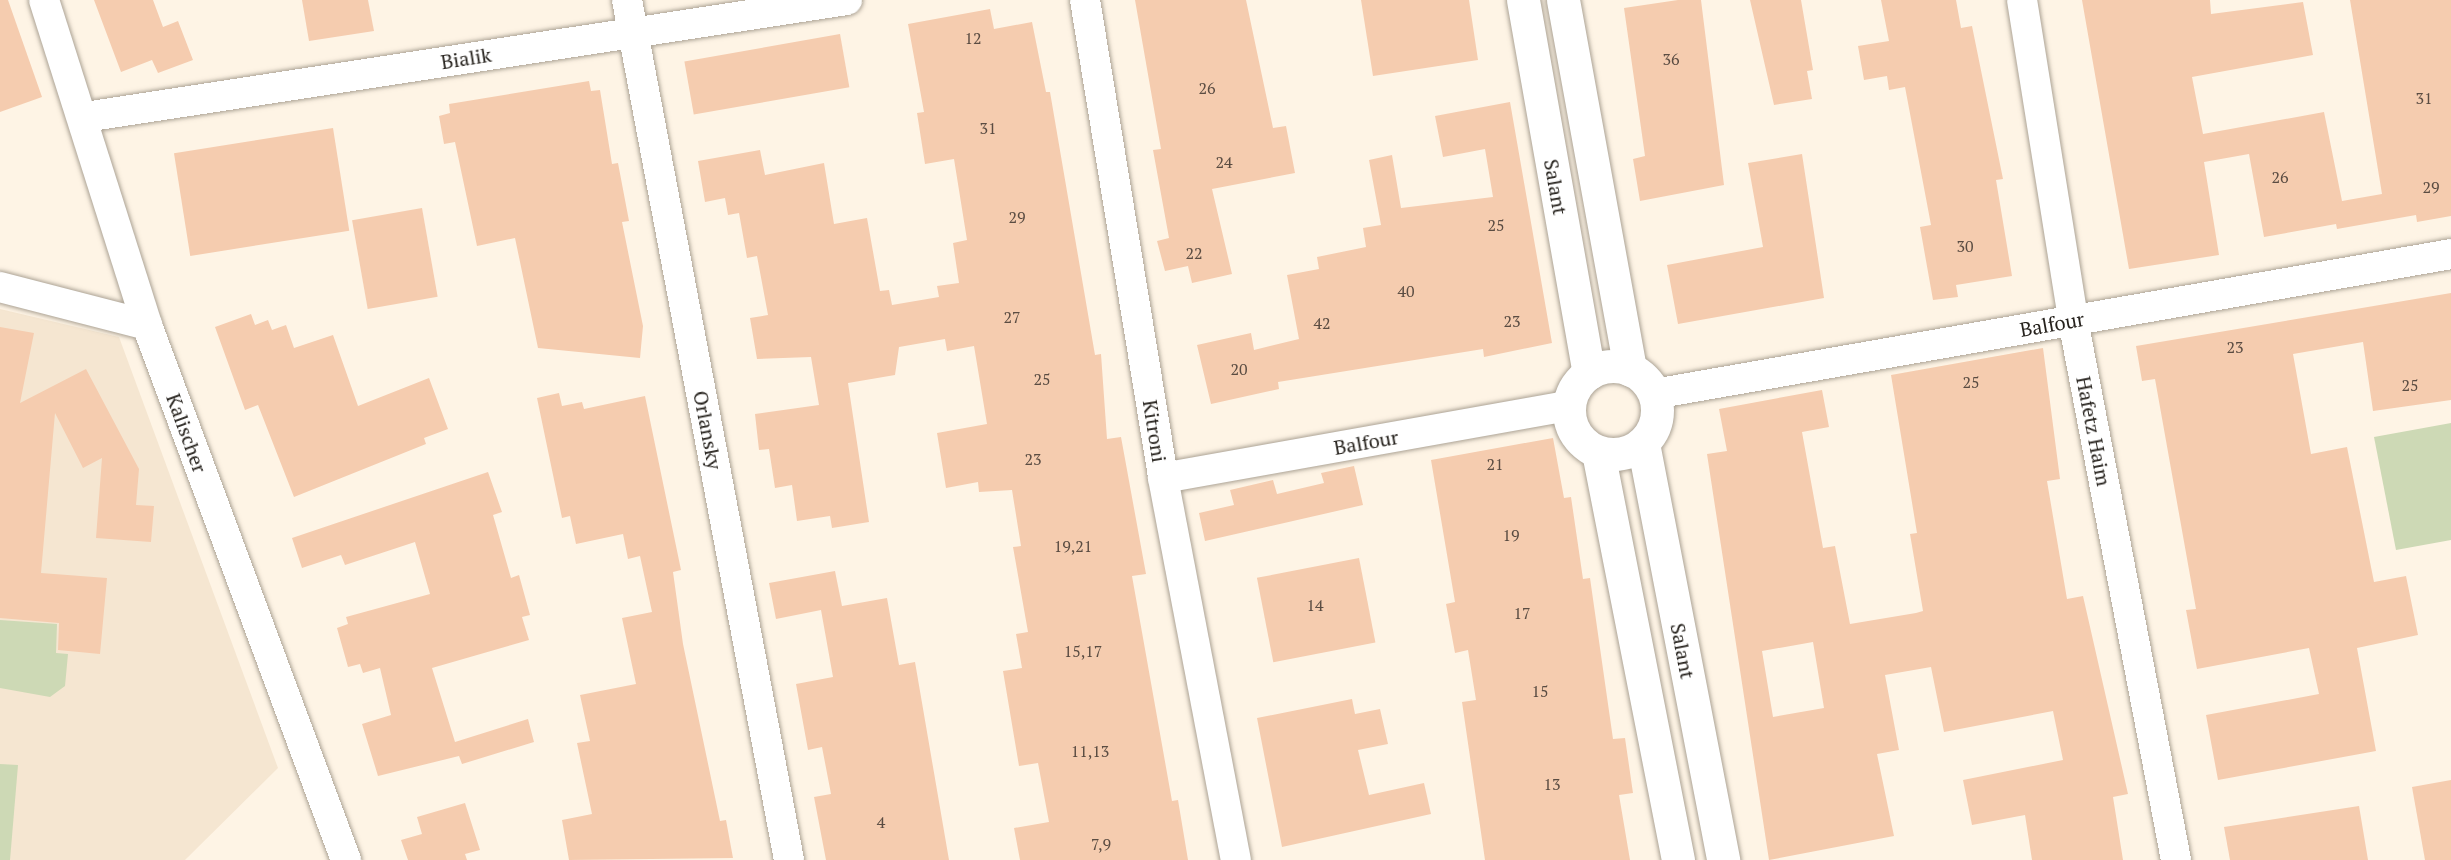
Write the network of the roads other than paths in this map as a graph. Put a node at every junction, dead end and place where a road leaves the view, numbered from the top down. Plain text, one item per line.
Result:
1 (44, 0) edge
2 (627, 0) edge
3 (847, 0) edge
4 (1085, 0) edge
5 (1523, 0) edge
6 (1563, 0) edge
7 (2022, 0) edge
8 (633, 33) junction
9 (84, 117) junction
10 (2451, 254) edge
11 (0, 287) edge
12 (2073, 320) junction
13 (147, 325) junction
14 (1630, 370) junction
15 (1589, 373) junction
16 (1654, 394) junction
17 (1569, 406) junction
18 (1643, 443) junction
19 (1598, 452) junction
20 (1163, 478) junction
21 (346, 860) edge
22 (789, 860) edge
23 (1236, 860) edge
24 (1678, 860) edge
25 (1723, 860) edge
26 (2176, 860) edge

1 - 9 street, Kalischer
2 - 8 street, Orlansky
3 - 8 street, Bialik
4 - 20 street, Kitroni
5 - 15 street, Salant
6 - 14 street, Salant
7 - 12 street, Hafetz Haim
8 - 9 street, Bialik
8 - 22 street, Orlansky
9 - 13 street, Kalischer
10 - 12 street, Balfour
11 - 13 street
12 - 16 street, Balfour
12 - 26 street, Hafetz Haim
13 - 21 street, Kalischer
14 - 15 street
14 - 16 street
15 - 17 street
16 - 18 street
17 - 19 street
17 - 20 street, Balfour
18 - 19 street
18 - 25 street, Salant
19 - 24 street
20 - 23 street, Kitroni

